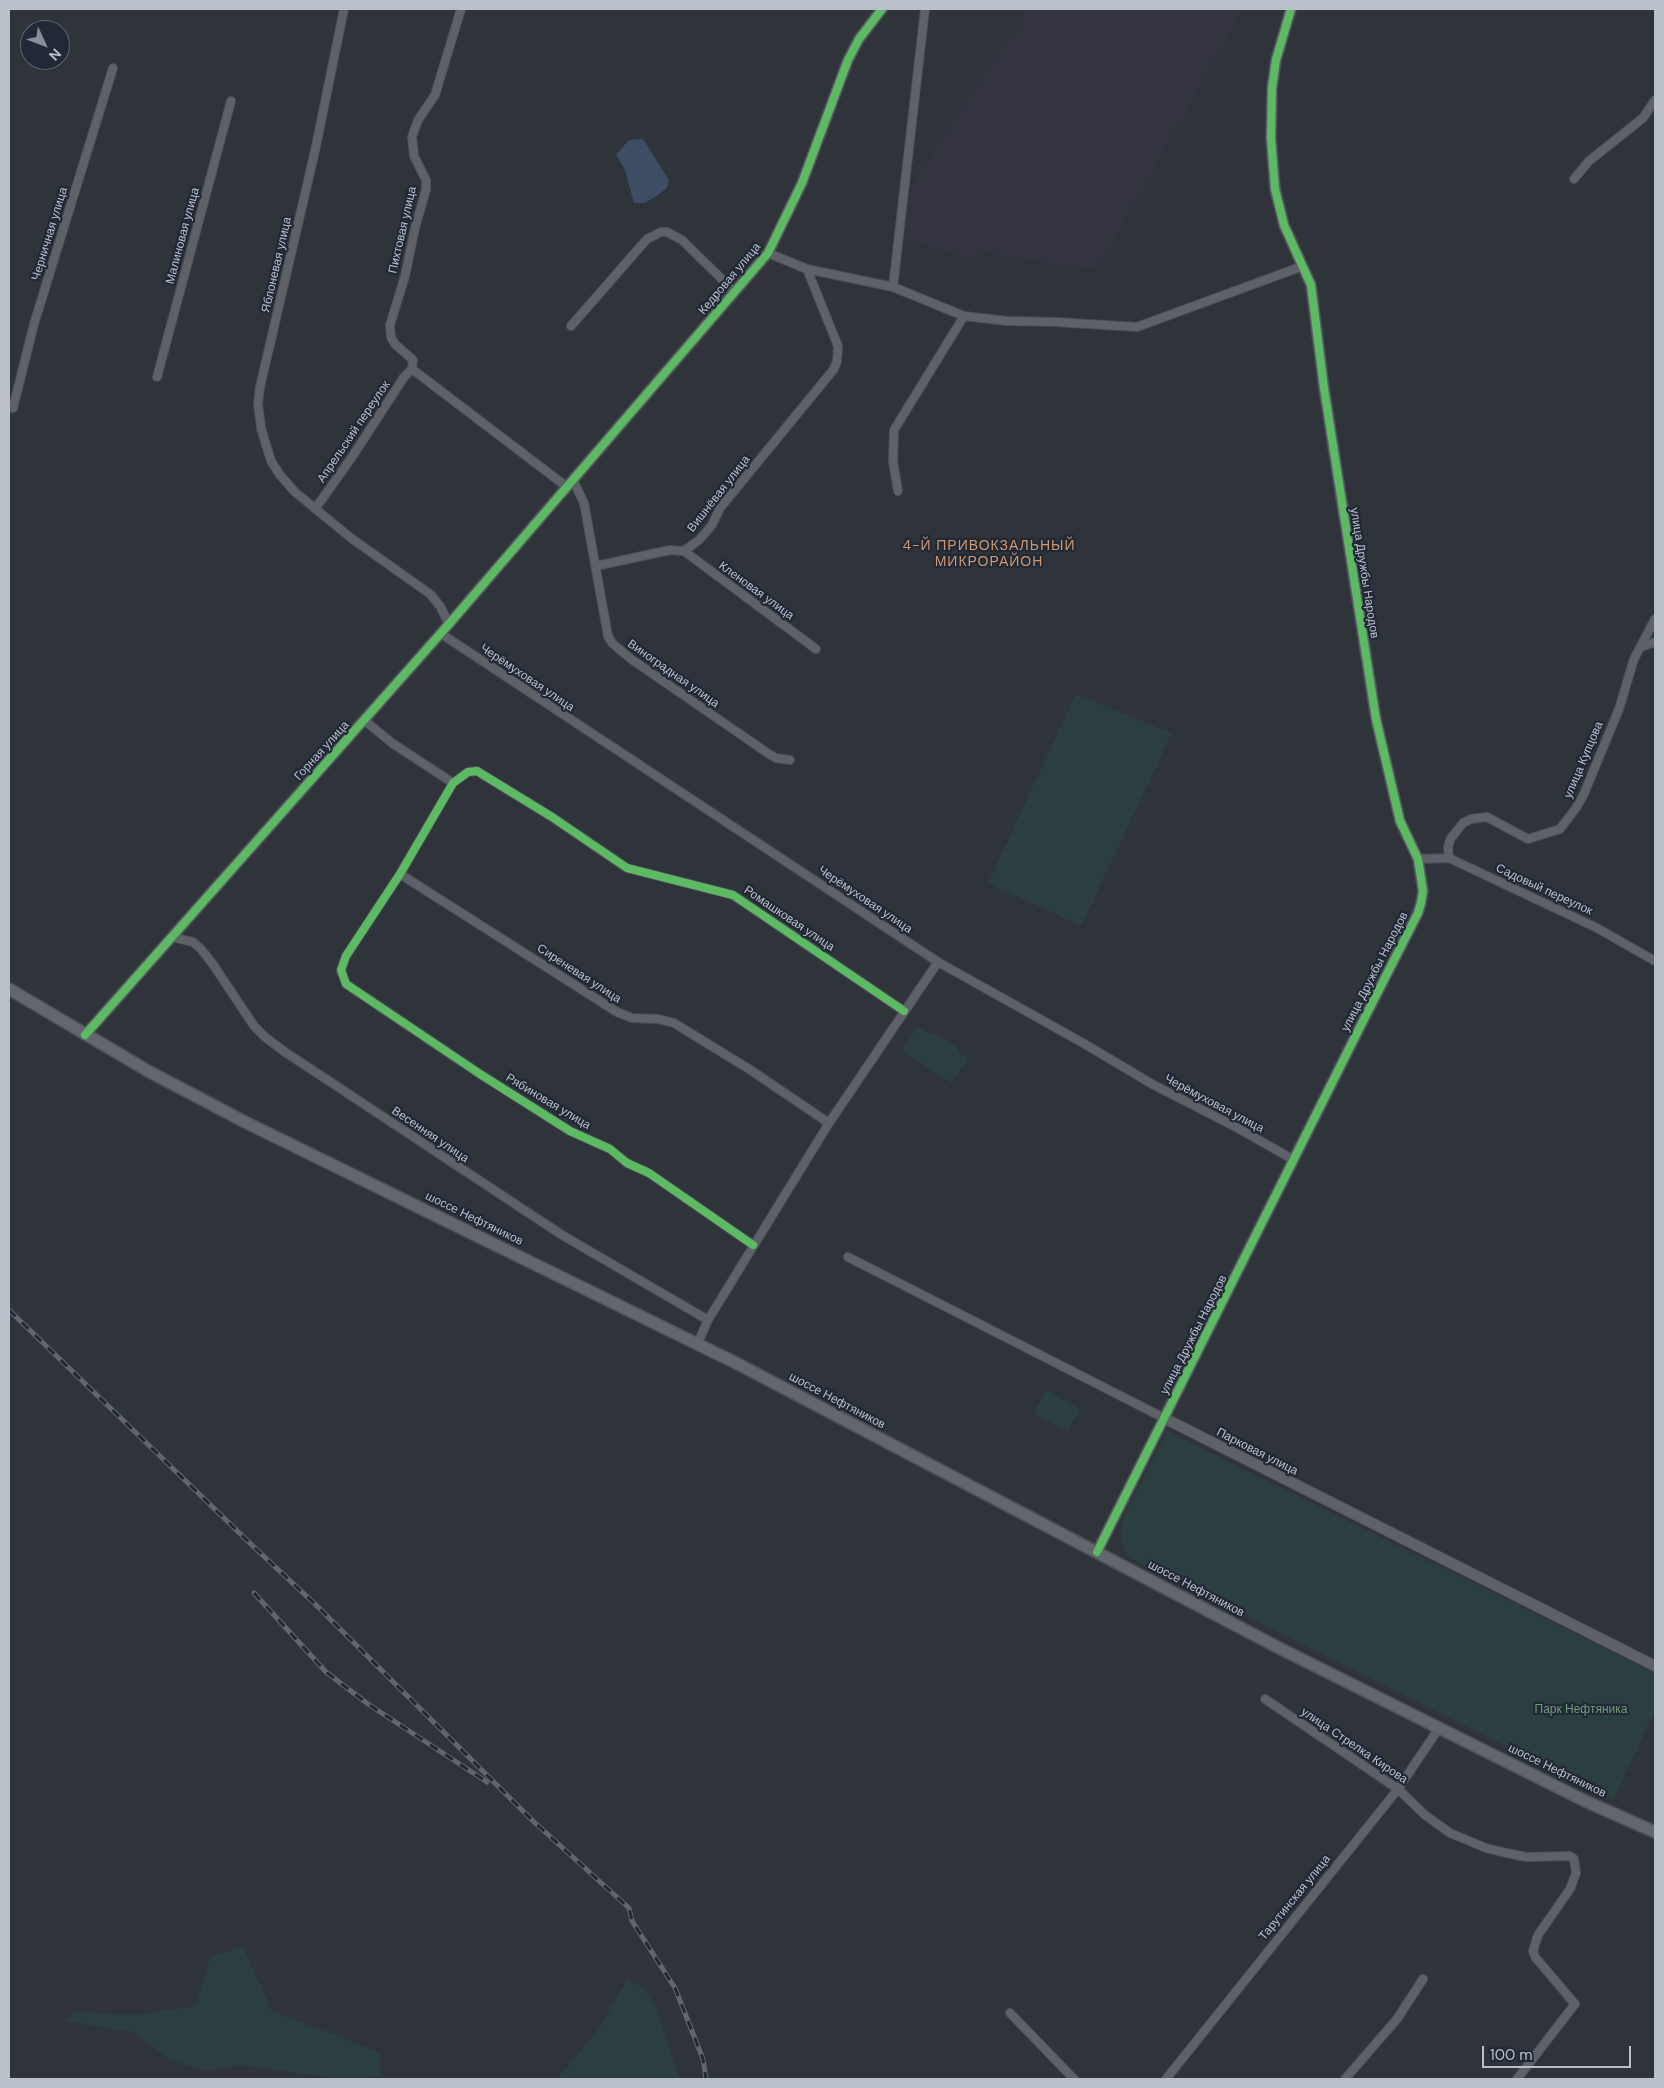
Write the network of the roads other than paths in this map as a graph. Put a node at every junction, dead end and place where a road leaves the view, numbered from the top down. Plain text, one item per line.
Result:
1 (344, 9) edge
2 (461, 9) edge
3 (882, 9) edge
4 (925, 9) edge
5 (1291, 9) edge
6 (113, 68) dead end
7 (1655, 100) edge
8 (231, 101) dead end
9 (1574, 180) dead end
10 (768, 253) junction
11 (1303, 266) junction
12 (807, 269) junction
13 (893, 288) junction
14 (735, 292) junction
15 (964, 316) junction
16 (571, 326) dead end
17 (412, 369) junction
18 (157, 377) dead end
19 (13, 408) dead end
20 (570, 484) junction
21 (898, 491) dead end
22 (315, 509) junction
23 (684, 551) junction
24 (596, 566) junction
25 (1655, 619) edge
26 (449, 624) junction
27 (440, 633) junction
28 (1655, 642) edge
29 (1641, 647) junction
30 (816, 648) dead end
31 (364, 720) junction
32 (790, 760) dead end
33 (453, 783) junction
34 (1449, 858) junction
35 (1418, 859) junction
36 (400, 874) junction
37 (172, 937) junction
38 (1655, 961) edge
39 (938, 962) junction
40 (9, 989) edge
41 (904, 1011) junction
42 (85, 1035) junction
43 (829, 1123) junction
44 (1294, 1160) junction
45 (753, 1245) junction
46 (848, 1257) dead end
47 (708, 1320) junction
48 (697, 1345) junction
49 (1164, 1418) junction
50 (1097, 1552) junction
51 (1655, 1666) edge
52 (1265, 1699) dead end
53 (1439, 1728) junction
54 (1398, 1789) junction
55 (1655, 1832) edge
56 (1424, 1979) dead end
57 (1010, 2012) dead end
58 (1074, 2079) edge
59 (1166, 2079) edge
60 (1345, 2079) edge
61 (1517, 2079) edge

1 - 22 street, Яблоневая улица
2 - 17 street, Пихтовая улица
3 - 10 street, Кедровая улица
4 - 13 street
5 - 11 street, улица Дружбы Народов
6 - 19 street, Черничная улица
7 - 9 street
8 - 18 street, Малиновая улица
10 - 12 street
10 - 14 street, Кедровая улица
11 - 15 street
11 - 35 street, улица Дружбы Народов
12 - 13 street
12 - 23 street, Вишнёвая улица
13 - 15 street
14 - 16 street
14 - 20 street, Кедровая улица
15 - 21 street
17 - 20 street, Виноградная улица
17 - 22 street, Апрельский переулок
20 - 24 street, Виноградная улица
20 - 26 street, Горная улица
22 - 26 street
23 - 24 street
23 - 30 street, Кленовая улица
24 - 32 street, Виноградная улица
25 - 29 street, улица Купцова
26 - 27 street, Горная улица
27 - 31 street, Горная улица
27 - 39 street, Черёмуховая улица
28 - 29 street
29 - 34 street, улица Купцова
31 - 33 street
31 - 37 street, Горная улица
33 - 36 street
33 - 41 street, Ромашковая улица
34 - 35 street, Садовый переулок
34 - 38 street, Садовый переулок
35 - 44 street, улица Дружбы Народов
36 - 43 street, Сиреневая улица
36 - 45 street, Рябиновая улица
37 - 42 street, Горная улица
37 - 47 street, Весенняя улица
39 - 41 street
39 - 44 street, Черёмуховая улица
40 - 42 main road, шоссе Нефтяников
41 - 43 street
42 - 48 main road, шоссе Нефтяников
43 - 45 street
44 - 49 street, улица Дружбы Народов
45 - 47 street
46 - 49 street, Парковая улица
47 - 48 street
48 - 50 main road, шоссе Нефтяников
49 - 50 street, улица Дружбы Народов
49 - 51 street, Парковая улица
50 - 53 main road, шоссе Нефтяников
52 - 54 street, улица Стрелка Кирова
53 - 54 street, Тарутинская улица
53 - 55 main road, шоссе Нефтяников
54 - 59 street, Тарутинская улица
54 - 61 street, улица Стрелка Кирова
56 - 60 street
57 - 58 street

